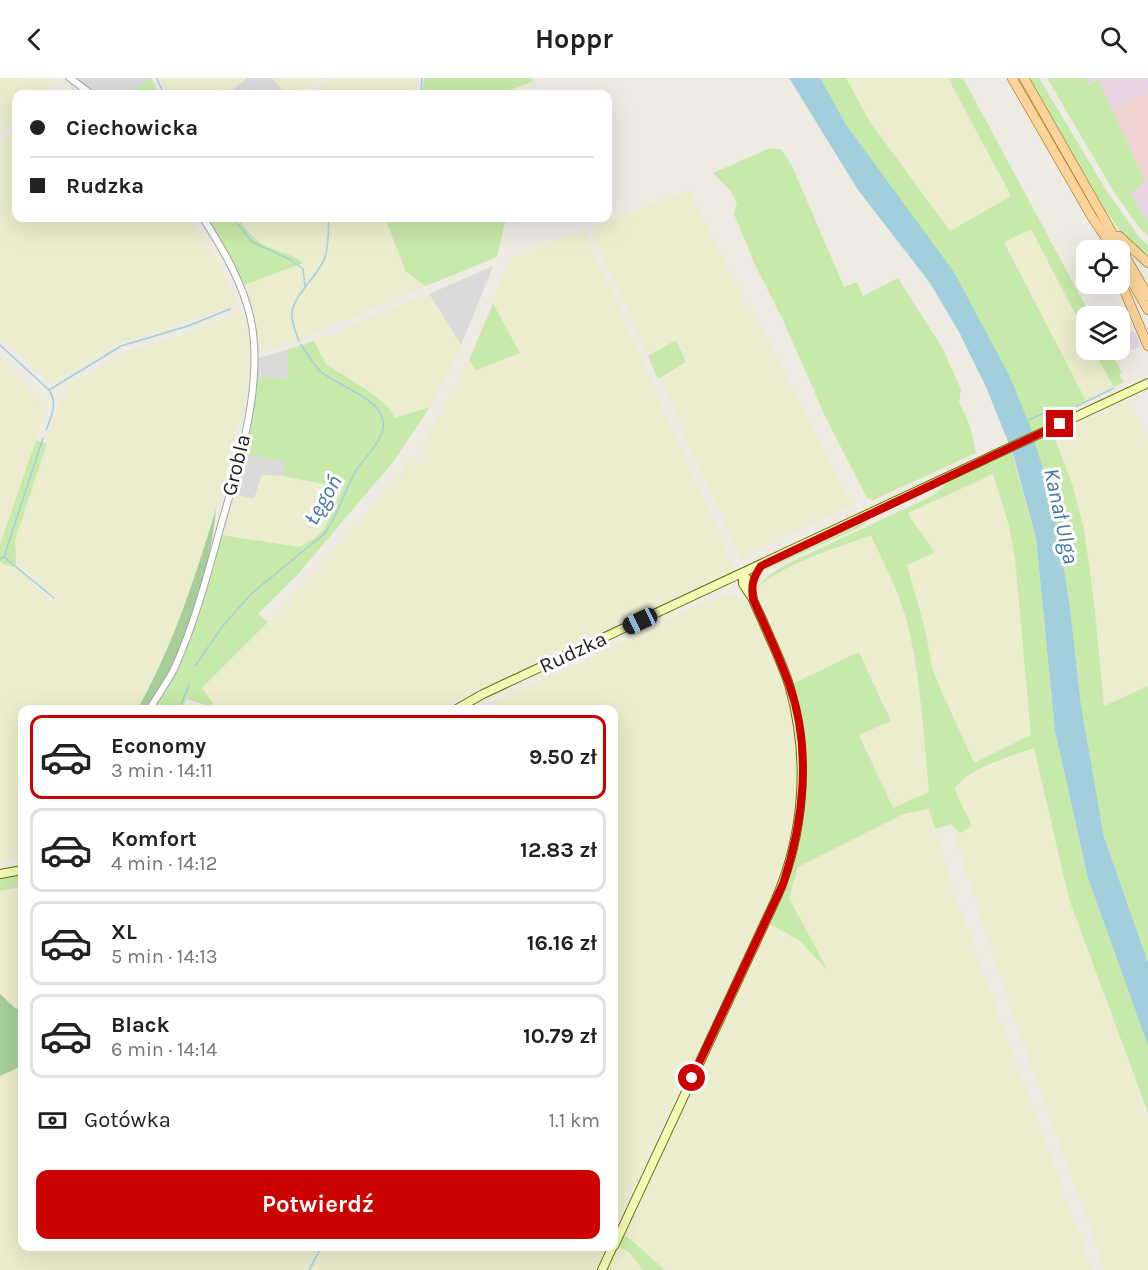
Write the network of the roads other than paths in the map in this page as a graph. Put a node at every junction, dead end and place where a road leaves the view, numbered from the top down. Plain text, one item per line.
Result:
1 (70, 78) edge
2 (1012, 78) edge
3 (1024, 78) edge
4 (86, 90) edge
5 (1101, 212) junction
6 (1092, 217) junction
7 (205, 222) edge
8 (1102, 240) edge
9 (1107, 240) edge
10 (1148, 263) edge
11 (1130, 278) edge
12 (1126, 294) edge
13 (1148, 296) edge
14 (1148, 310) edge
15 (1148, 346) edge
16 (1148, 383) edge
17 (761, 566) junction
18 (743, 574) junction
19 (722, 584) junction
20 (749, 588) junction
21 (152, 705) edge
22 (463, 705) edge
23 (18, 871) edge
24 (0, 874) edge
25 (618, 1235) edge
26 (611, 1251) edge
27 (602, 1270) edge

1 - 4 street
2 - 6 main road
3 - 5 main road
5 - 10 main road
5 - 13 main road
6 - 8 main road
6 - 9 main road
7 - 21 street, Grobla
11 - 14 main road
12 - 15 main road
16 - 17 main road, Rudzka
17 - 18 main road, Rudzka
17 - 20 main road
18 - 19 main road, Rudzka
18 - 20 main road
19 - 20 main road
19 - 22 main road, Rudzka
20 - 25 main road
23 - 24 main road
26 - 27 main road

